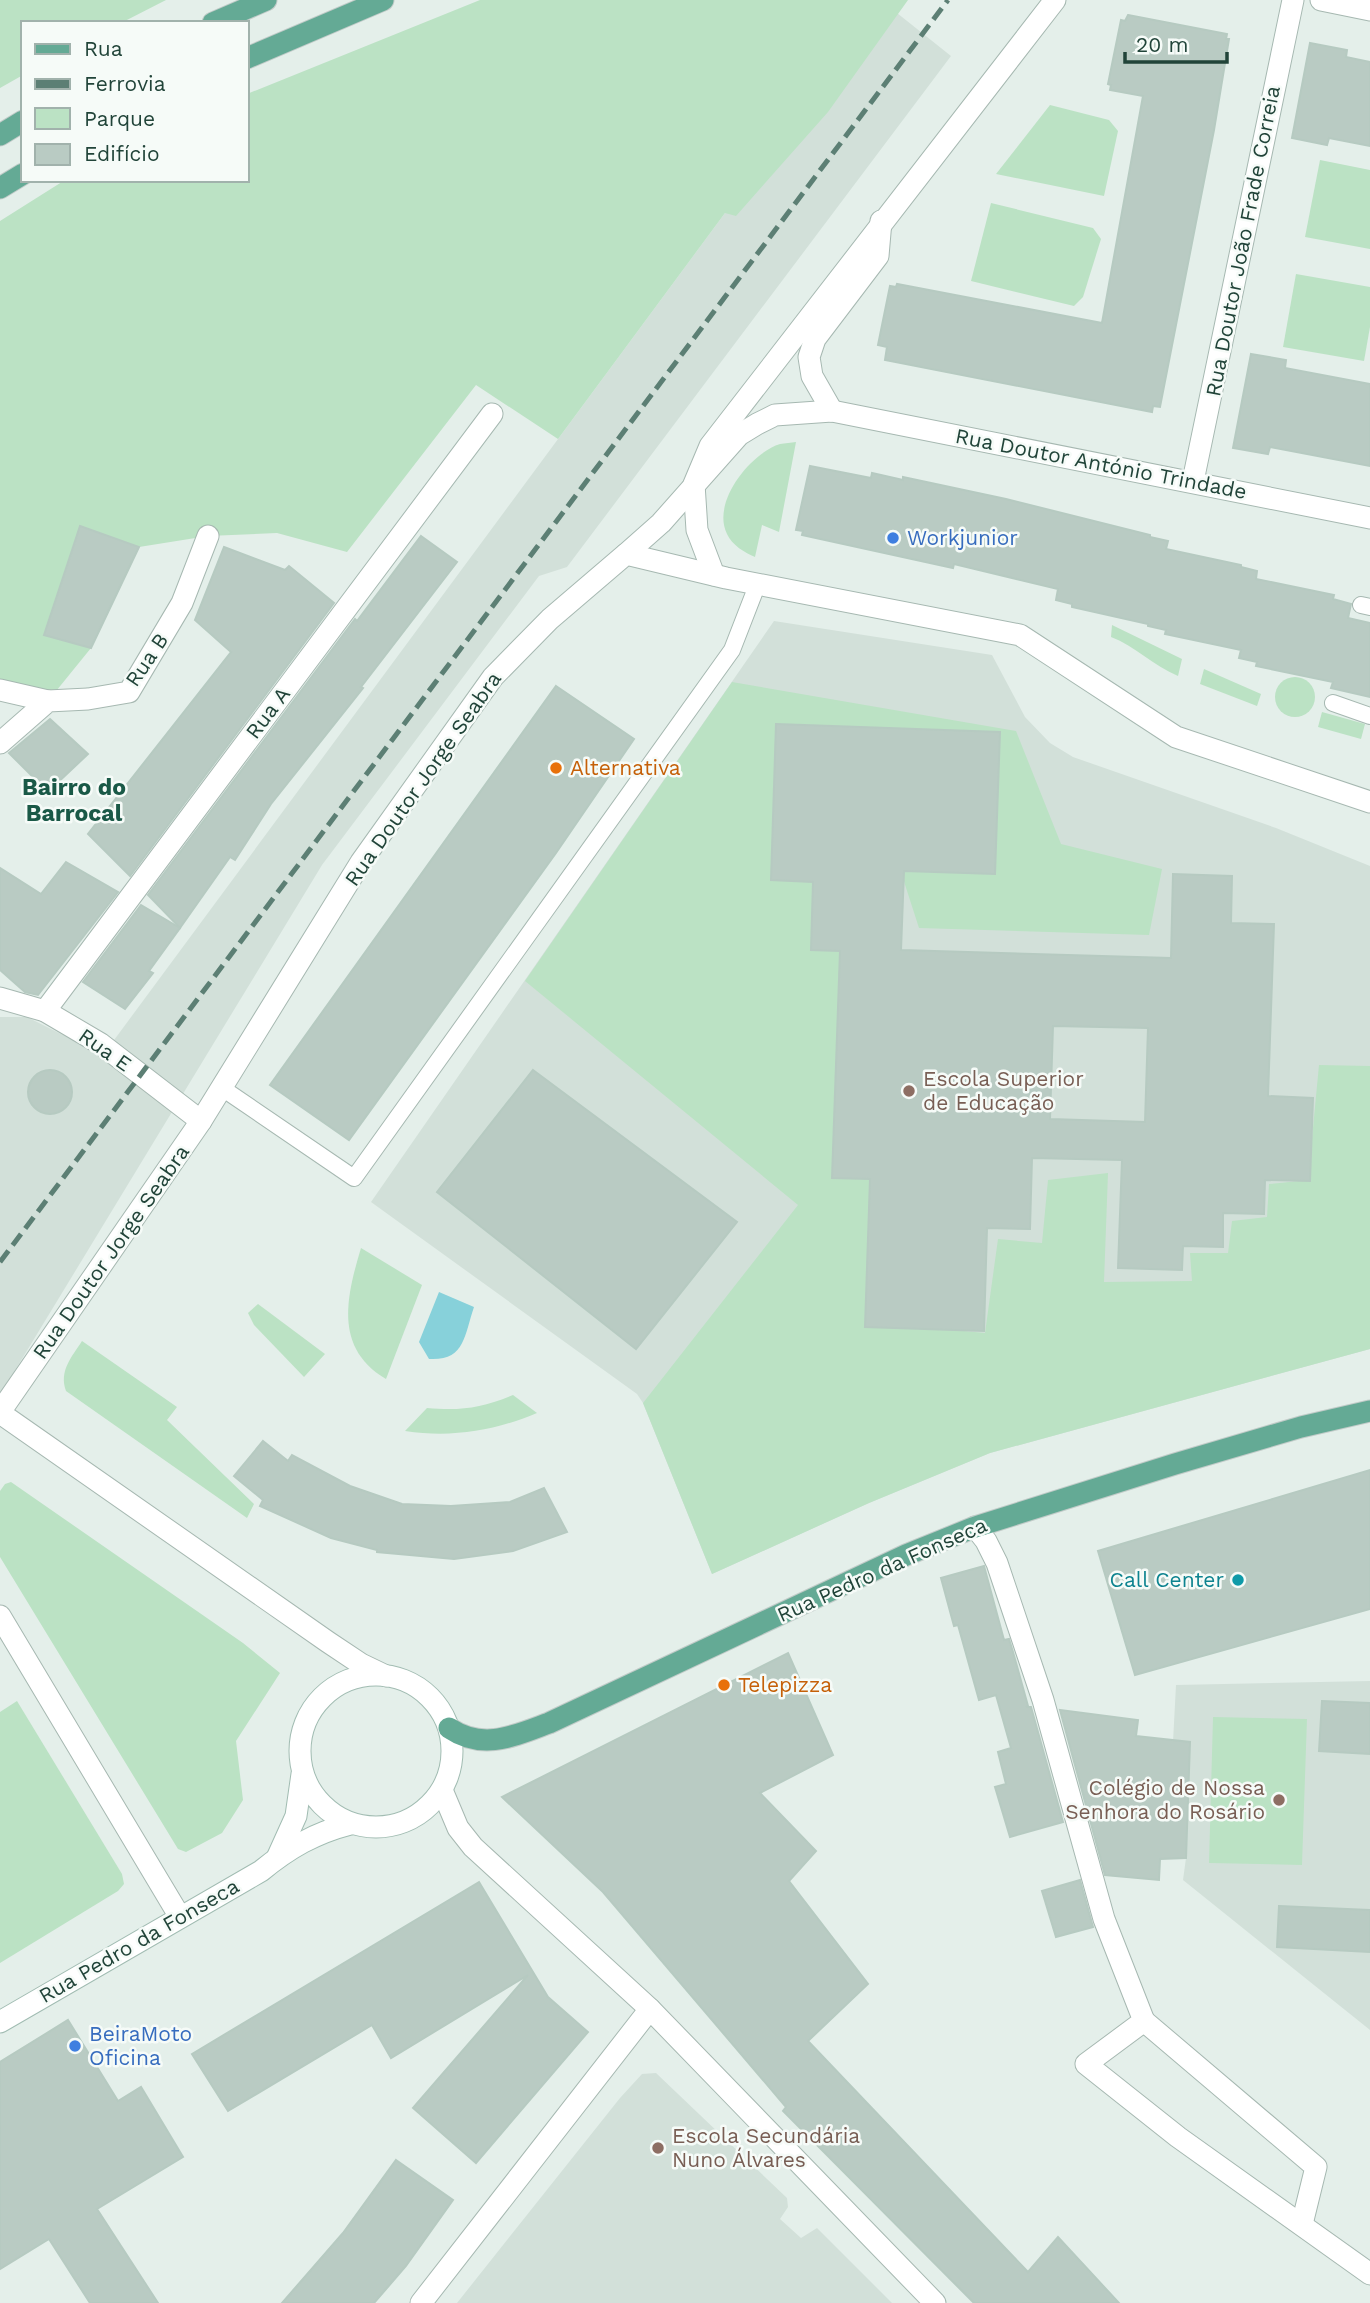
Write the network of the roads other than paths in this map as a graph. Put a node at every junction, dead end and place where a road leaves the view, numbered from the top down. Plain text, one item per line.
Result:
1 (266, 0) edge
2 (383, 0) edge
3 (1055, 0) edge
4 (1293, 0) edge
5 (1321, 0) edge
6 (1370, 10) edge
7 (218, 21) edge
8 (248, 58) edge
9 (21, 122) edge
10 (0, 135) edge
11 (21, 175) edge
12 (0, 188) edge
13 (881, 221) junction
14 (831, 411) junction
15 (492, 414) dead end
16 (1193, 481) junction
17 (694, 484) junction
18 (1370, 518) edge
19 (208, 536) dead end
20 (626, 554) junction
21 (714, 575) junction
22 (758, 583) junction
23 (0, 690) edge
24 (48, 701) junction
25 (1333, 703) dead end
26 (1370, 716) edge
27 (0, 743) edge
28 (1370, 802) edge
29 (0, 998) edge
30 (45, 1011) junction
31 (222, 1088) junction
32 (201, 1121) junction
33 (1370, 1411) edge
34 (0, 1413) edge
35 (975, 1527) junction
36 (0, 1616) edge
37 (386, 1675) junction
38 (449, 1728) junction
39 (302, 1771) junction
40 (442, 1790) junction
41 (350, 1824) junction
42 (277, 1858) junction
43 (180, 1917) junction
44 (650, 2009) junction
45 (1143, 2021) junction
46 (0, 2022) edge
47 (1302, 2224) junction
48 (1370, 2274) edge
49 (421, 2303) edge
50 (935, 2303) edge

1 - 7 main road
2 - 8 main road
3 - 13 street
4 - 16 street, Rua Doutor João Frade Correia
5 - 6 street
9 - 10 main road
11 - 12 main road
13 - 14 street
13 - 17 street
14 - 16 street, Rua Doutor António Trindade
14 - 17 street, Rua Doutor António Trindade
15 - 30 street, Rua A
16 - 18 street, Rua Doutor António Trindade
17 - 20 street, Rua Doutor Jorge Seabra
17 - 21 street
19 - 24 street, Rua B
20 - 21 street
20 - 31 street, Rua Doutor Jorge Seabra
21 - 22 street
22 - 28 street
22 - 31 lane
23 - 24 street
24 - 27 street
25 - 26 lane
29 - 30 street, Rua E
30 - 32 street, Rua E
31 - 32 street, Rua Doutor Jorge Seabra
32 - 34 street, Rua Doutor Jorge Seabra
33 - 35 main road, Rua Pedro da Fonseca
34 - 37 street, Rua Doutor Jorge Seabra
35 - 38 main road, Rua Pedro da Fonseca
35 - 45 street
36 - 43 street
37 - 38 street
37 - 39 street
38 - 40 street
39 - 41 street
39 - 42 street
40 - 41 street
40 - 44 street
41 - 42 street, Rua Pedro da Fonseca
42 - 43 street, Rua Pedro da Fonseca
43 - 46 street, Rua Pedro da Fonseca
44 - 49 street
44 - 50 street
45 - 47 street
45 - 47 street
47 - 48 street

